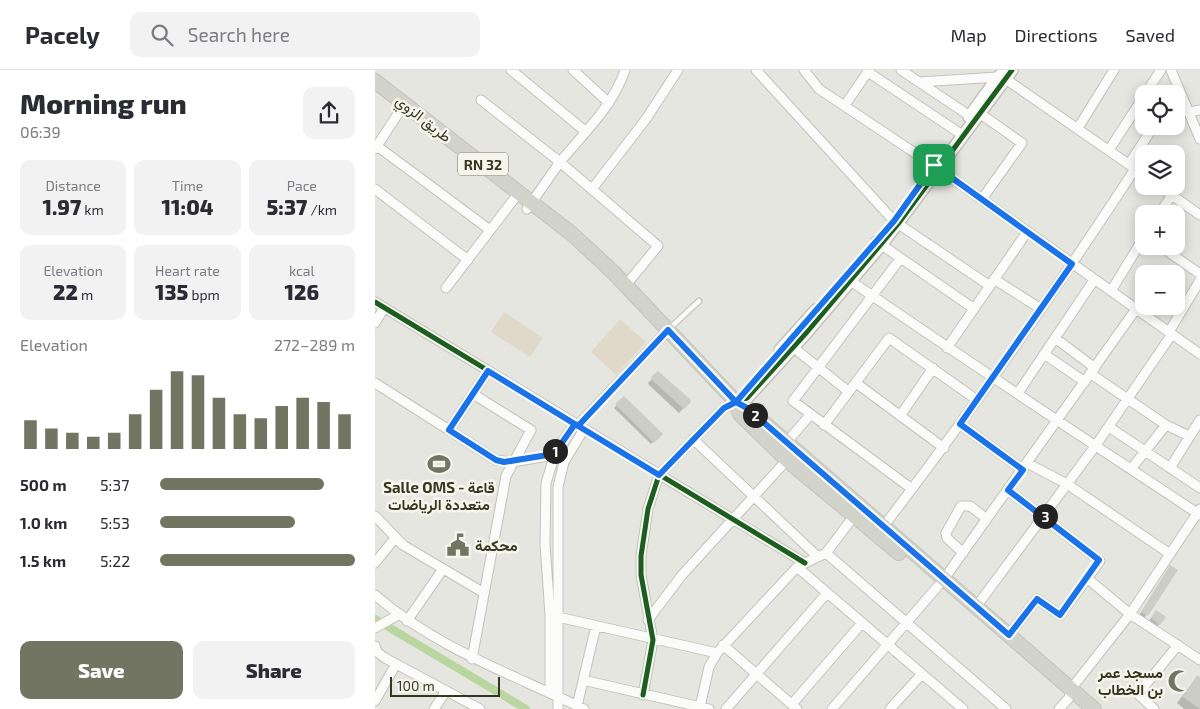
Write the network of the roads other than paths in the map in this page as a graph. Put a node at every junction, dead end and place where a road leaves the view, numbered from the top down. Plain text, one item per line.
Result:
1 (511, 70) edge
2 (573, 70) edge
3 (625, 70) edge
4 (677, 70) edge
5 (756, 70) edge
6 (804, 70) edge
7 (901, 70) edge
8 (1114, 70) edge
9 (1161, 70) edge
10 (1171, 70) edge
11 (868, 71) edge
12 (1006, 74) edge
13 (375, 81) edge
14 (919, 82) junction
15 (1151, 85) edge
16 (1175, 85) edge
17 (375, 91) edge
18 (481, 100) dead end
19 (609, 103) junction
20 (1185, 104) edge
21 (845, 105) junction
22 (403, 107) junction
23 (1135, 110) edge
24 (1200, 110) edge
25 (1190, 112) junction
26 (975, 114) junction
27 (1078, 128) junction
28 (585, 132) junction
29 (958, 132) junction
30 (1149, 135) edge
31 (1200, 139) edge
32 (376, 148) edge
33 (1109, 150) junction
34 (559, 162) junction
35 (1132, 166) junction
36 (937, 167) junction
37 (1135, 168) edge
38 (375, 189) edge
39 (592, 189) junction
40 (1172, 195) joint
41 (514, 199) junction
42 (982, 200) junction
43 (1165, 205) edge
44 (529, 206) junction
45 (1200, 215) edge
46 (896, 222) junction
47 (490, 230) junction
48 (1027, 232) junction
49 (879, 242) junction
50 (1135, 252) edge
51 (1173, 255) edge
52 (900, 259) junction
53 (468, 260) junction
54 (1072, 264) junction
55 (1200, 274) edge
56 (848, 279) junction
57 (1094, 280) junction
58 (1200, 280) edge
59 (992, 282) junction
60 (626, 285) junction
61 (446, 288) dead end
62 (1111, 292) junction
63 (872, 296) junction
64 (699, 301) dead end
65 (375, 302) edge
66 (384, 308) junction
67 (973, 308) junction
68 (1135, 308) edge
69 (1041, 309) junction
70 (1135, 310) edge
71 (1145, 315) edge
72 (375, 323) edge
73 (668, 330) junction
74 (1171, 333) junction
75 (1055, 338) junction
76 (790, 345) junction
77 (947, 348) junction
78 (1044, 354) junction
79 (1200, 354) edge
80 (818, 368) junction
81 (933, 368) junction
82 (488, 371) junction
83 (1093, 371) junction
84 (993, 377) junction
85 (1085, 382) junction
86 (375, 383) edge
87 (856, 383) junction
88 (849, 392) junction
89 (1018, 393) junction
90 (473, 394) junction
91 (977, 400) junction
92 (1128, 400) junction
93 (736, 402) junction
94 (810, 415) junction
95 (900, 416) junction
96 (1059, 420) junction
97 (1200, 420) edge
98 (960, 424) junction
99 (823, 425) junction
100 (579, 426) junction
101 (1166, 426) junction
102 (1109, 427) junction
103 (449, 430) junction
104 (1189, 436) junction
105 (693, 440) junction
106 (786, 443) junction
107 (1096, 445) junction
108 (944, 448) junction
109 (1144, 450) junction
110 (554, 454) junction
111 (787, 460) junction
112 (512, 462) junction
113 (1025, 466) junction
114 (1131, 468) junction
115 (1170, 468) junction
116 (659, 475) junction
117 (1067, 484) junction
118 (1200, 488) edge
119 (912, 489) junction
120 (1008, 490) junction
121 (753, 496) junction
122 (1199, 512) edge
123 (375, 516) edge
124 (854, 516) junction
125 (1044, 516) junction
126 (731, 518) junction
127 (987, 519) junction
128 (883, 527) junction
129 (395, 538) junction
130 (963, 553) junction
131 (1170, 554) junction
132 (822, 555) junction
133 (375, 563) edge
134 (801, 565) junction
135 (443, 569) junction
136 (1088, 579) junction
137 (941, 582) junction
138 (484, 593) junction
139 (827, 593) junction
140 (375, 595) edge
141 (977, 607) junction
142 (1130, 614) junction
143 (399, 615) junction
144 (558, 617) junction
145 (648, 620) junction
146 (407, 622) junction
147 (862, 623) junction
148 (907, 623) junction
149 (596, 626) junction
150 (375, 628) edge
151 (375, 635) edge
152 (1009, 635) junction
153 (653, 640) junction
154 (888, 645) junction
155 (1178, 645) junction
156 (375, 646) edge
157 (720, 649) junction
158 (471, 659) junction
159 (1200, 660) edge
160 (397, 664) junction
161 (759, 674) junction
162 (922, 674) junction
163 (583, 680) junction
164 (446, 691) junction
165 (550, 693) junction
166 (1070, 693) junction
167 (643, 695) junction
168 (559, 698) junction
169 (375, 701) edge
170 (580, 707) edge
171 (795, 707) edge
172 (705, 708) edge
173 (960, 708) edge
174 (434, 709) edge
175 (480, 709) edge
176 (558, 709) edge
177 (726, 709) edge
178 (832, 709) edge
179 (890, 709) edge
180 (1006, 709) edge
181 (1059, 709) edge
182 (1082, 709) edge
183 (1094, 709) edge
184 (1154, 709) edge

1 - 28 street
2 - 19 street
3 - 19 street
4 - 39 street
5 - 46 street
6 - 21 street
7 - 14 street
8 - 27 street
9 - 15 street
10 - 16 street
11 - 21 street
11 - 29 street
12 - 14 street
12 - 26 street
12 - 27 street
13 - 22 main road, طريق الزوي / RN 32
14 - 26 street
17 - 22 main road, طريق الزوي / RN 32
18 - 34 street
19 - 28 street
20 - 25 street
21 - 36 street
22 - 32 street
22 - 41 main road, طريق الزوي / RN 32
22 - 44 main road, طريق الزوي / RN 32
23 - 33 street
24 - 25 street
25 - 31 street
26 - 29 street
26 - 36 street
26 - 42 street
27 - 33 street
28 - 34 street
29 - 36 street
30 - 35 street
32 - 47 street
33 - 35 street
34 - 39 street
34 - 44 street
35 - 37 street
35 - 54 street
36 - 42 street
36 - 46 street
38 - 53 street
39 - 60 street
40 - 43 street
40 - 45 street
41 - 44 main road, طريق الزوي / RN 32
41 - 47 street
42 - 48 street
44 - 60 main road, طريق الزوي / RN 32
46 - 49 street
46 - 59 street
47 - 53 street
48 - 54 street
48 - 59 street
49 - 52 street
49 - 56 street
50 - 62 street
51 - 55 street
52 - 63 street
52 - 67 street
53 - 61 street
54 - 57 street
54 - 69 street
56 - 63 street
56 - 76 street
57 - 62 street
57 - 75 street
58 - 74 street
59 - 67 street
59 - 69 street
60 - 73 main road, طريق الزوي / RN 32
62 - 68 street
63 - 77 street
63 - 80 street
64 - 73 lane
65 - 66 street
66 - 72 street
66 - 82 street
67 - 77 street
69 - 84 street
70 - 83 street
71 - 74 street
73 - 93 main road, طريق الزوي / RN 32
73 - 100 street
74 - 79 street
74 - 92 street
75 - 78 street
75 - 83 street
76 - 80 street
76 - 93 street
77 - 84 street
78 - 85 street
78 - 89 street
80 - 88 street
80 - 94 street
81 - 87 street
81 - 91 street
81 - 95 street
82 - 90 street
82 - 100 street
83 - 85 street
83 - 92 street
84 - 89 street
84 - 91 street
85 - 96 street
86 - 103 street
87 - 88 street
87 - 95 street
88 - 99 street
89 - 96 street
90 - 103 street
90 - 112 street
91 - 98 street
92 - 101 street
92 - 102 street
93 - 105 street
93 - 106 main road, طريق الزوي / RN 32
93 - 111 main road, طريق الزوي / RN 32
94 - 99 street
94 - 106 street
95 - 108 street
96 - 107 street
96 - 113 street
97 - 104 street
98 - 108 street
98 - 113 street
99 - 119 street
100 - 110 street
100 - 116 street
100 - 144 street
101 - 104 street
101 - 109 street
102 - 107 street
102 - 109 street
103 - 112 street
104 - 115 street
105 - 116 street
105 - 121 street
106 - 128 main road, طريق الزوي / RN 32
107 - 114 street
107 - 117 street
108 - 119 street
109 - 114 street
109 - 115 street
110 - 112 street
110 - 165 street
111 - 121 street
111 - 124 main road, طريق الزوي / RN 32
112 - 138 street
113 - 117 street
113 - 120 street
114 - 122 street
115 - 118 street
116 - 126 street
116 - 145 street
117 - 125 street
117 - 131 street
119 - 128 street
120 - 125 street
120 - 127 street
121 - 126 street
121 - 132 street
122 - 131 street
123 - 129 street
124 - 132 street
124 - 137 main road, طريق الزوي / RN 32
125 - 136 street
125 - 141 street
126 - 134 street
126 - 145 street
127 - 130 street
127 - 130 street
128 - 137 main road, طريق الزوي / RN 32
129 - 133 street
129 - 135 street
130 - 137 street
131 - 142 street
132 - 134 street
132 - 148 street
134 - 139 street
134 - 157 street
135 - 138 street
135 - 146 street
136 - 142 street
136 - 152 street
137 - 141 main road, طريق الزوي / RN 32
137 - 148 street
137 - 166 main road, طريق الزوي / RN 32
138 - 158 street
139 - 147 street
139 - 161 street
140 - 143 street
141 - 152 main road, طريق الزوي / RN 32
142 - 155 street
142 - 166 street
143 - 146 street
143 - 150 street
144 - 149 street
144 - 168 street
145 - 153 street
146 - 158 street
147 - 154 street
147 - 171 street
148 - 154 street
148 - 180 street
149 - 153 street
149 - 163 street
150 - 151 street
152 - 166 main road, طريق الزوي / RN 32
153 - 157 street
153 - 167 street
154 - 162 street
154 - 178 street
155 - 159 street
155 - 184 street
156 - 160 street
157 - 161 street
157 - 172 street
158 - 165 street
160 - 164 street
160 - 169 street
161 - 171 street
161 - 177 street
162 - 173 street
162 - 179 street
163 - 167 street
163 - 170 street
164 - 174 street
164 - 175 street
165 - 168 street
166 - 181 street
166 - 182 main road, طريق الزوي / RN 32
166 - 183 main road, طريق الزوي / RN 32
167 - 172 street
168 - 170 street
168 - 176 street

